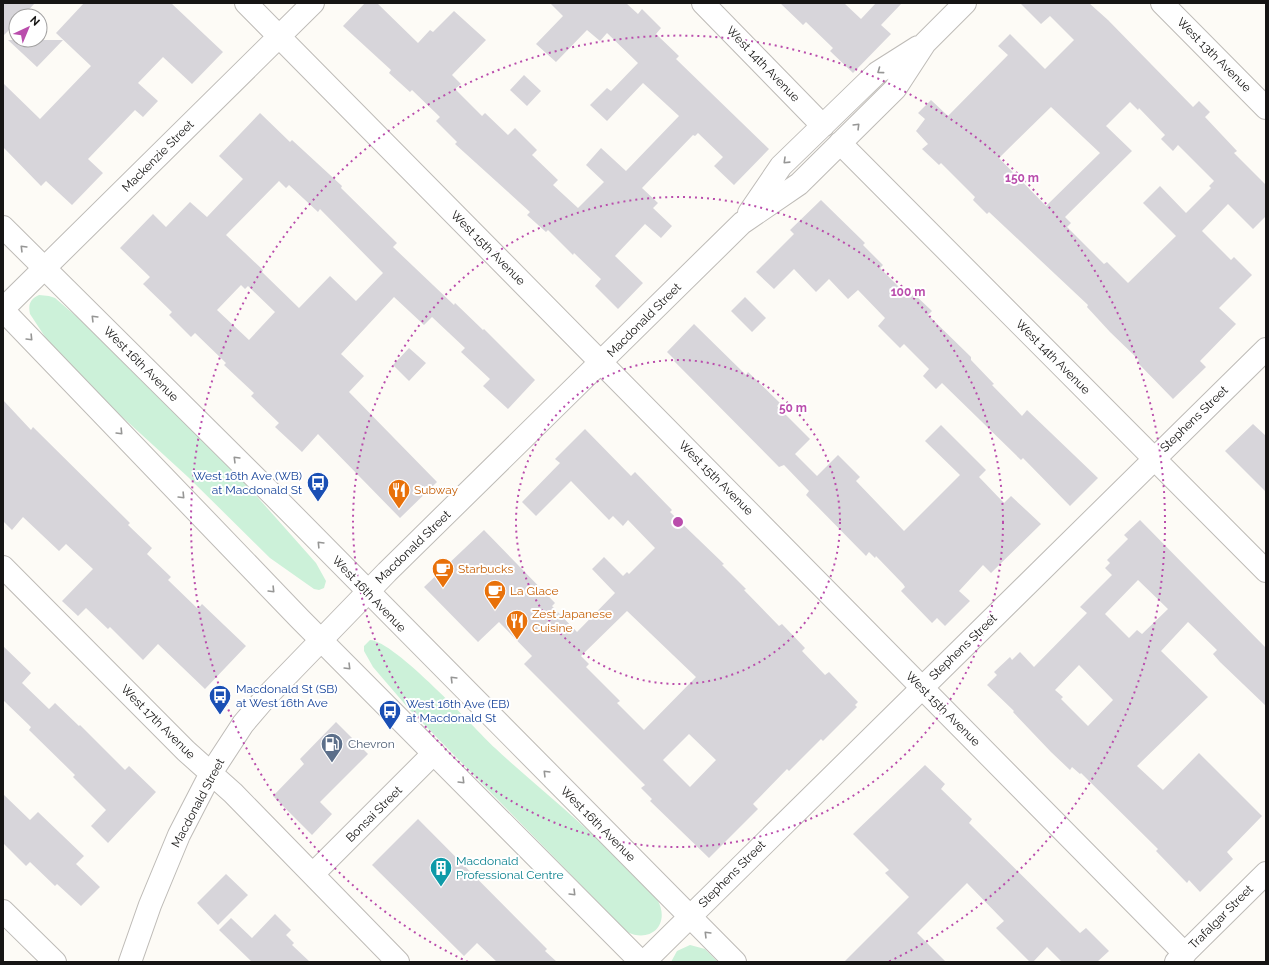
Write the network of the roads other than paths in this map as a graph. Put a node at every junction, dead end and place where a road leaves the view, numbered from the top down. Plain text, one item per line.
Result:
1 (246, 3) edge
2 (313, 3) edge
3 (703, 3) edge
4 (965, 3) edge
5 (1162, 3) edge
6 (279, 36) junction
7 (925, 43) junction
8 (1266, 108) edge
9 (823, 126) junction
10 (840, 143) junction
11 (742, 223) junction
12 (3, 227) edge
13 (44, 268) junction
14 (3, 310) edge
15 (1266, 349) edge
16 (601, 363) junction
17 (1155, 458) junction
18 (3, 567) edge
19 (1266, 571) edge
20 (367, 592) junction
21 (320, 639) junction
22 (922, 687) junction
23 (434, 753) junction
24 (211, 773) junction
25 (1266, 873) edge
26 (313, 874) junction
27 (3, 911) edge
28 (690, 916) junction
29 (1180, 958) edge
30 (55, 962) edge
31 (130, 962) edge
32 (398, 962) edge
33 (641, 962) edge
34 (644, 962) edge
35 (735, 962) edge

1 - 6 street, West 15th Avenue
2 - 6 street, Mackenzie Street
3 - 9 street, West 14th Avenue
4 - 7 street, Macdonald Street
5 - 8 street, West 13th Avenue
6 - 13 street, Mackenzie Street
6 - 16 street, West 15th Avenue
7 -> 9 street, Macdonald Street
10 -> 7 street, Macdonald Street
9 -> 11 street, Macdonald Street
10 - 11 street, Macdonald Street
10 - 17 street, West 14th Avenue
11 - 16 street, Macdonald Street
13 -> 12 street, West 16th Avenue
13 - 14 street, Mackenzie Street
20 -> 13 street, West 16th Avenue
14 -> 21 street
15 - 17 street, Stephens Street
16 - 20 street, Macdonald Street
16 - 22 street, West 15th Avenue
17 - 19 street, West 14th Avenue
17 - 22 street, Stephens Street
18 - 24 street, West 17th Avenue
20 - 21 street, Macdonald Street
28 -> 20 street, West 16th Avenue
21 -> 23 street
21 - 24 street, Macdonald Street
22 - 28 street, Stephens Street
22 - 29 street, West 15th Avenue
23 - 26 street, Bonsai Street
23 -> 33 street
24 - 26 street, West 17th Avenue
24 - 31 street, Macdonald Street
25 - 29 street, Trafalgar Street
26 - 32 street, West 17th Avenue
27 - 30 street
28 - 34 street, Stephens Street
35 -> 28 street, West 16th Avenue

